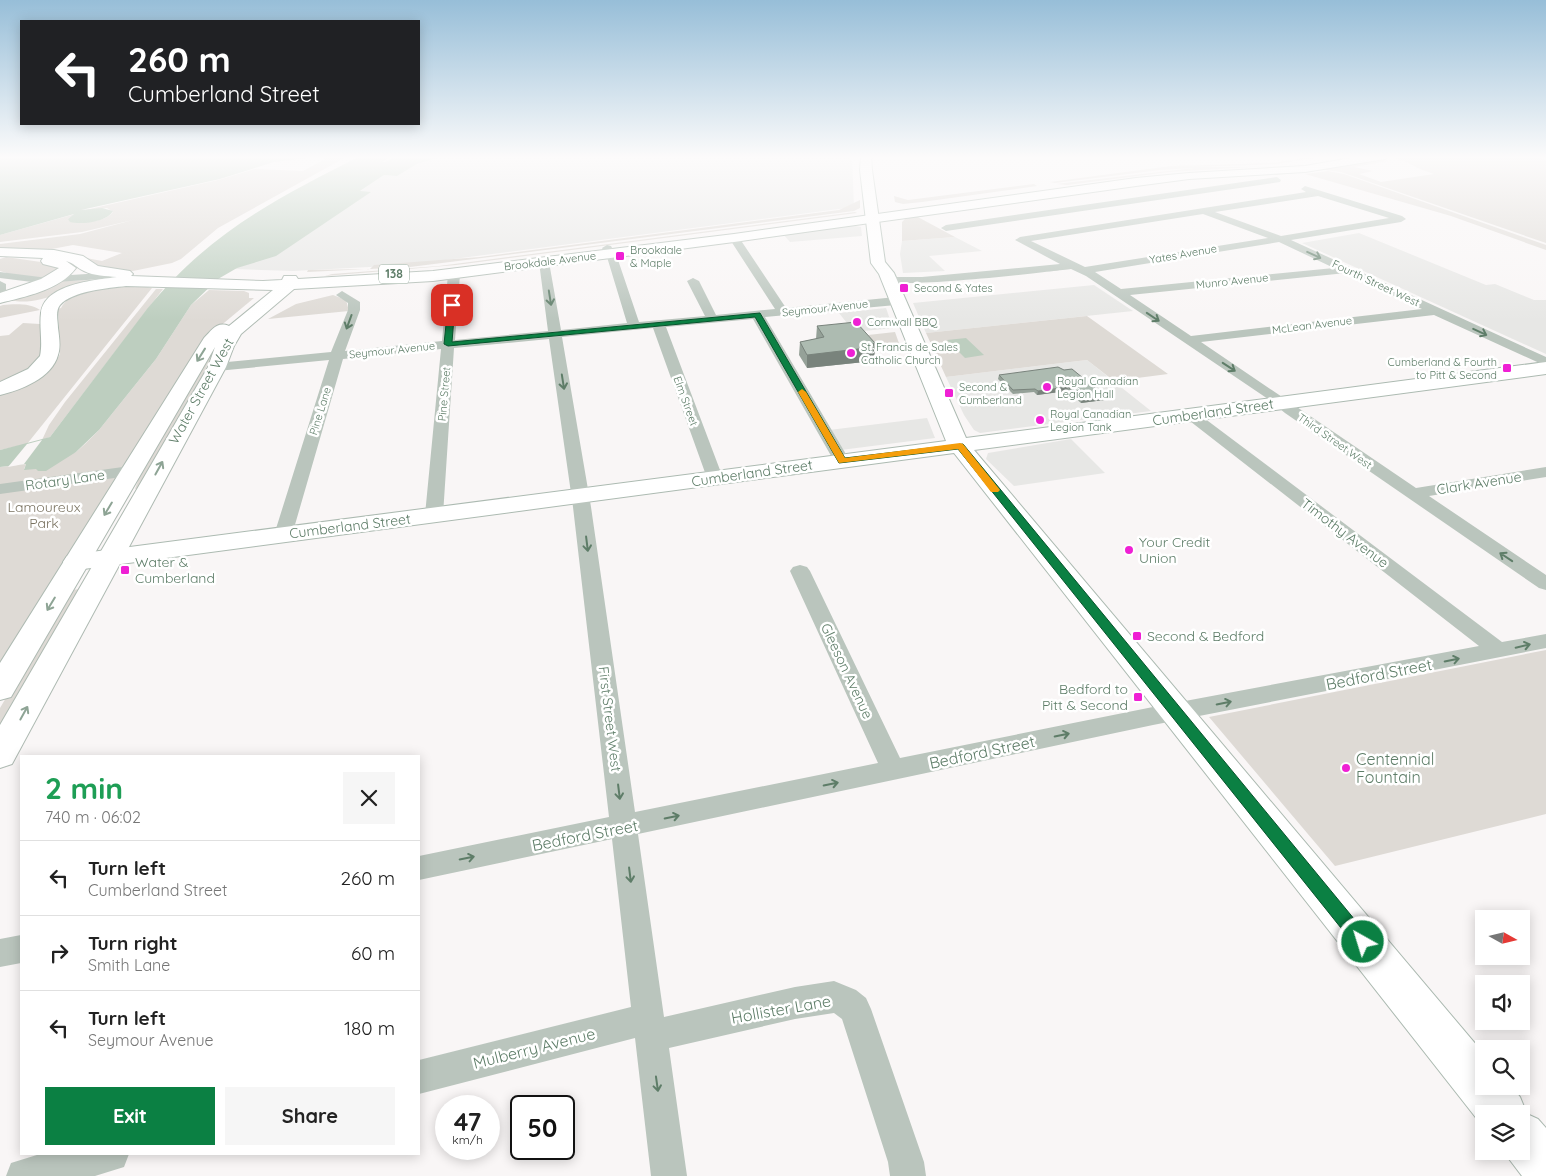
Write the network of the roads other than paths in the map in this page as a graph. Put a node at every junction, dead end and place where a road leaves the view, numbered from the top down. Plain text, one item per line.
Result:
1 (882, 211) junction
2 (1002, 211) edge
3 (1070, 211) edge
4 (1203, 211) joint
5 (1375, 211) edge
6 (1018, 218) junction
7 (946, 228) dead end
8 (1054, 234) junction
9 (734, 238) junction
10 (1281, 239) junction
11 (608, 251) junction
12 (0, 253) edge
13 (53, 259) junction
14 (544, 262) junction
15 (1074, 266) junction
16 (1346, 270) junction
17 (0, 274) edge
18 (454, 274) junction
19 (111, 275) junction
20 (433, 276) junction
21 (888, 277) junction
22 (52, 280) junction
23 (162, 280) junction
24 (693, 281) dead end
25 (142, 282) junction
26 (285, 283) junction
27 (0, 284) edge
28 (71, 292) junction
29 (1119, 293) junction
30 (0, 294) edge
31 (342, 295) joint
32 (305, 296) junction
33 (0, 298) edge
34 (896, 300) junction
35 (1435, 311) junction
36 (784, 312) junction
37 (757, 314) junction
38 (712, 318) junction
39 (245, 321) junction
40 (658, 324) junction
41 (634, 326) junction
42 (556, 334) junction
43 (1188, 340) junction
44 (448, 344) junction
45 (338, 355) junction
46 (1546, 362) edge
47 (216, 367) junction
48 (1546, 368) edge
49 (0, 390) edge
50 (1281, 402) junction
51 (1191, 416) junction
52 (960, 446) junction
53 (842, 461) junction
54 (130, 471) junction
55 (1546, 472) edge
56 (715, 478) junction
57 (0, 489) edge
58 (1412, 494) junction
59 (581, 496) junction
60 (434, 515) junction
61 (283, 535) junction
62 (110, 557) junction
63 (76, 562) junction
64 (800, 571) dead end
65 (1546, 584) edge
66 (1546, 641) edge
67 (1499, 651) junction
68 (0, 689) edge
69 (1176, 712) junction
70 (0, 755) edge
71 (894, 771) junction
72 (624, 827) junction
73 (420, 868) edge
74 (20, 948) edge
75 (0, 953) edge
76 (649, 1028) junction
77 (420, 1077) edge
78 (1496, 1105) edge
79 (1530, 1147) edge
80 (108, 1155) edge
81 (1546, 1167) edge
82 (24, 1176) edge
83 (669, 1176) edge
84 (908, 1176) edge

1 - 9 main road, Brookdale Avenue / 138
1 - 11 main road, Brookdale Avenue / 138
1 - 21 main road
2 - 6 street
3 - 6 street
4 - 8 street
4 - 10 street, Fourth Street West
5 - 10 street, Yates Avenue
6 - 7 street
6 - 8 street
8 - 15 street, Third Street West
9 - 11 main road, Brookdale Avenue / 138
9 - 36 street
10 - 15 street, Yates Avenue
10 -> 16 street, Fourth Street West
11 - 14 main road, Brookdale Avenue / 138
11 - 26 main road, Brookdale Avenue / 138
11 - 41 street
12 - 13 main road
13 - 19 main road
13 - 22 main road
14 - 18 main road, Brookdale Avenue / 138
14 -> 42 street, First Street West
15 - 21 street, Yates Avenue
15 - 29 street, Third Street West
16 - 29 street, Munro Avenue
16 - 35 street, Fourth Street West
17 - 22 street
18 - 20 main road, Brookdale Avenue / 138
18 - 44 street, Pine Street
19 - 22 street
19 - 23 main road
19 - 25 street
19 - 28 main road
20 - 26 main road, Brookdale Avenue / 138
20 - 32 main road
21 - 34 main road
22 - 33 main road
23 - 25 main road
23 - 26 main road, Brookdale Avenue / 138
24 - 38 street
25 - 28 main road
26 - 39 main road, Water Street West
26 -> 54 main road, Water Street West
27 - 30 street
28 - 49 main road
29 -> 43 street, Third Street West
31 - 32 main road
31 -> 45 street, Pine Lane
32 - 39 main road
34 - 36 street, Seymour Avenue
34 - 52 main road
35 - 43 street, McLean Avenue
35 -> 46 street, Fourth Street West
36 - 37 street, Seymour Avenue
37 - 38 street, Seymour Avenue
37 - 53 street
38 - 40 street, Seymour Avenue
39 - 47 main road, Water Street West
40 - 41 street, Seymour Avenue
40 - 56 street, Elm Street
41 - 42 street, Seymour Avenue
42 - 44 street, Seymour Avenue
42 -> 59 street, First Street West
43 -> 50 street, Third Street West
44 - 45 street, Seymour Avenue
44 - 60 street, Pine Street
45 - 47 street, Seymour Avenue
45 - 61 street, Pine Lane
62 -> 47 main road, Water Street West
48 - 50 main road, Cumberland Street
50 - 51 main road, Cumberland Street
50 - 58 street, Third Street West
51 - 52 main road, Cumberland Street
51 - 67 street, Timothy Avenue
52 - 53 main road, Cumberland Street
52 - 69 main road
53 - 56 main road, Cumberland Street
54 - 57 street, Rotary Lane
54 -> 63 main road, Water Street West
55 - 58 street, Clark Avenue
56 - 59 main road, Cumberland Street
65 -> 58 street, Third Street West
59 - 60 main road, Cumberland Street
59 -> 72 street, First Street West
60 - 61 main road, Cumberland Street
61 - 62 main road, Cumberland Street
62 - 63 main road, Cumberland Street
70 -> 62 main road, Water Street West
63 -> 68 main road, Water Street West
64 - 71 street, Gleeson Avenue
67 -> 66 street, Bedford Street
69 -> 67 street, Bedford Street
71 -> 69 street, Bedford Street
69 - 78 main road
72 -> 71 street, Bedford Street
73 -> 72 street, Bedford Street
72 -> 76 street, First Street West
74 - 75 street
76 - 77 street, Mulberry Avenue
76 -> 83 street, First Street West
76 - 84 street, Hollister Lane
79 - 81 main road
80 - 82 street

